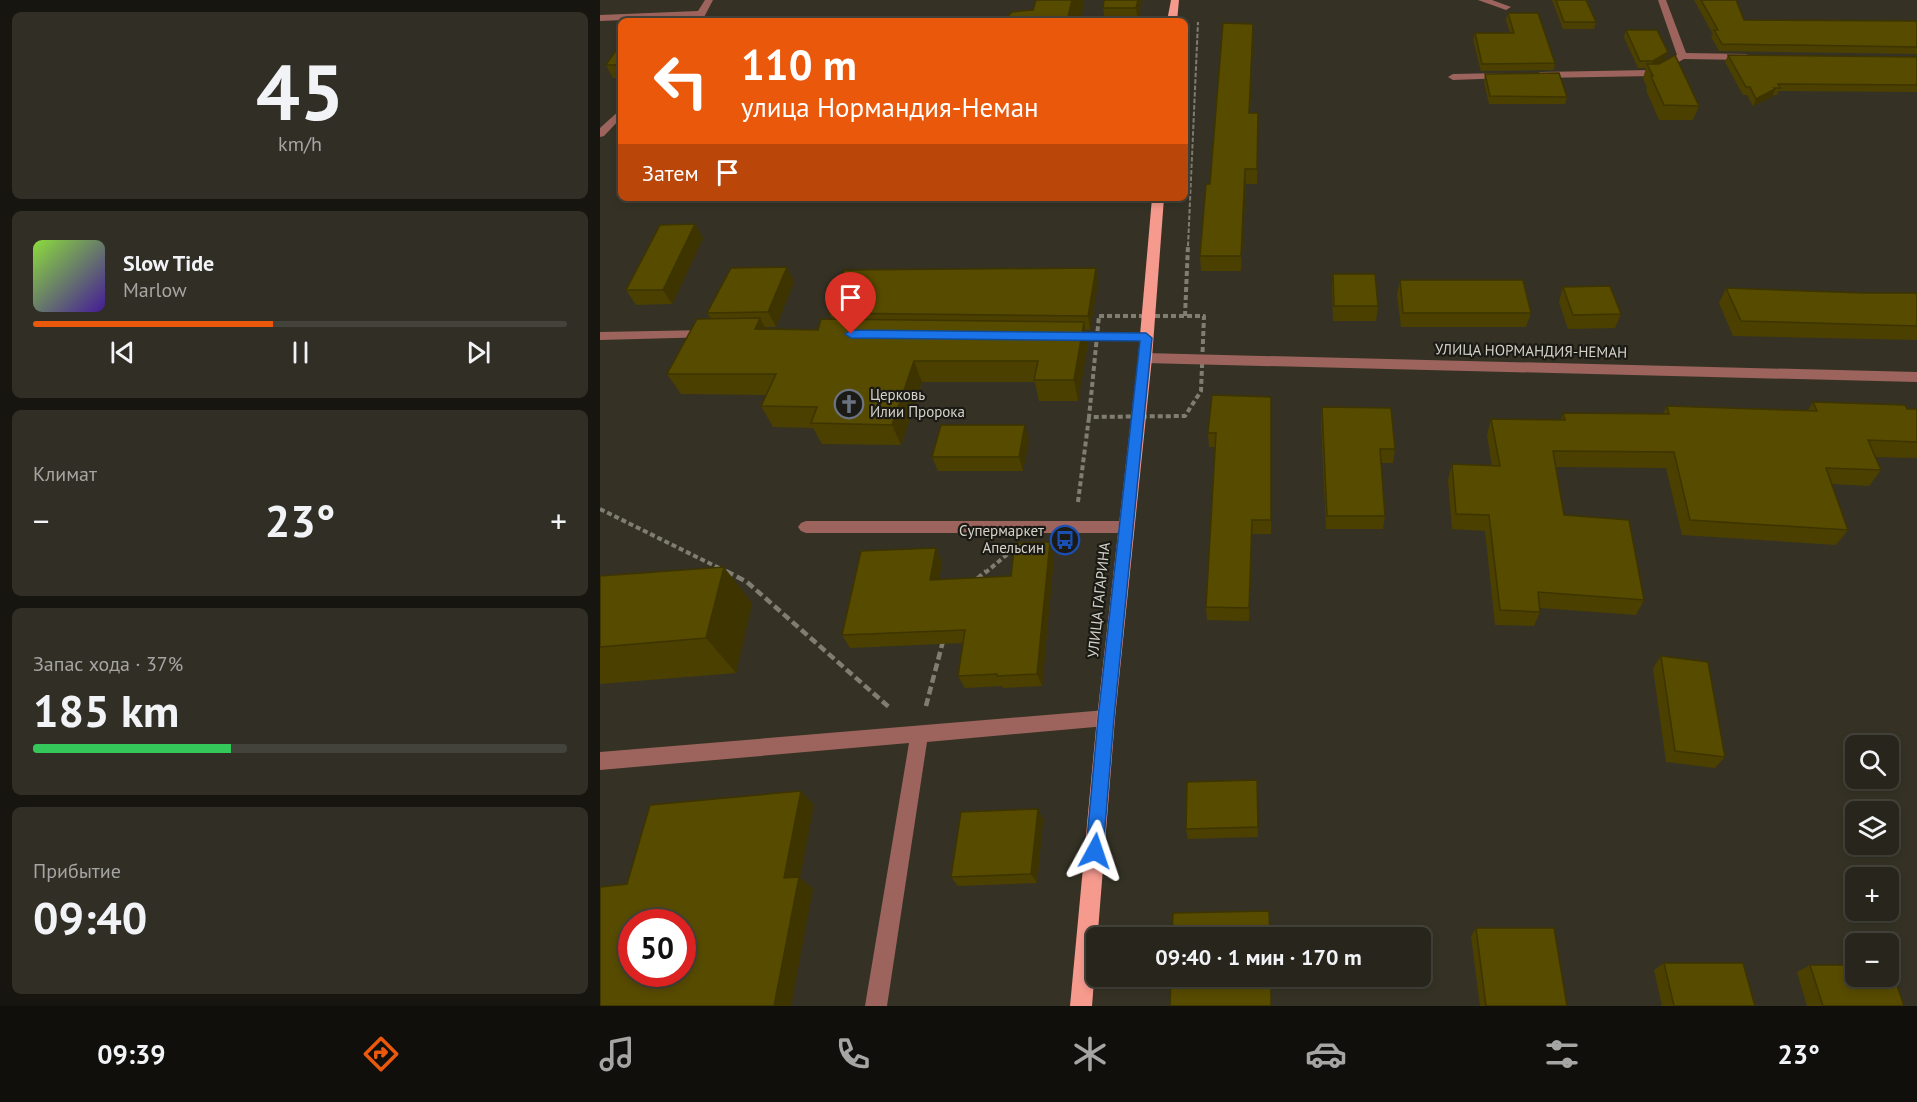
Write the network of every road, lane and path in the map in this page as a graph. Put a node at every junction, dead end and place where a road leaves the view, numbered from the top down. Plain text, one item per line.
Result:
1 (709, 0) edge
2 (1175, 0) edge
3 (1482, 0) edge
4 (1662, 0) edge
5 (1506, 7) dead end
6 (1199, 12) dead end
7 (698, 17) edge
8 (600, 18) edge
9 (1172, 18) edge
10 (1682, 56) junction
11 (1752, 57) edge
12 (1512, 75) edge
13 (1523, 75) edge
14 (1453, 76) dead end
15 (618, 115) edge
16 (600, 134) edge
17 (1158, 201) edge
18 (1185, 316) dead end
19 (727, 334) edge
20 (1050, 335) edge
21 (600, 336) edge
22 (1146, 338) junction
23 (1145, 358) junction
24 (1917, 377) edge
25 (1089, 417) dead end
26 (600, 509) edge
27 (806, 526) dead end
28 (1074, 527) junction
29 (1126, 527) junction
30 (1020, 548) edge
31 (968, 586) edge
32 (943, 637) edge
33 (1106, 718) junction
34 (919, 734) junction
35 (600, 761) edge
36 (876, 1006) edge
37 (1081, 1006) edge

1 - 7 street
2 - 9 main road
3 - 5 street
4 - 10 street
6 - 18 path
7 - 8 street
10 - 11 street
10 - 13 street
12 - 14 street
15 - 16 street
17 - 22 main road, УЛИЦА ГАГАРИНА
19 - 21 street
20 - 22 street
22 - 23 main road, УЛИЦА ГАГАРИНА
23 - 24 street, УЛИЦА НОРМАНДИЯ-НЕМАН
23 - 29 main road, УЛИЦА ГАГАРИНА
25 - 28 path
26 - 34 path
27 - 28 street
28 - 29 street
29 - 33 main road, УЛИЦА ГАГАРИНА
30 - 31 path
32 - 34 path
33 - 34 street
33 - 37 main road, УЛИЦА ГАГАРИНА
34 - 35 street
34 - 36 street

